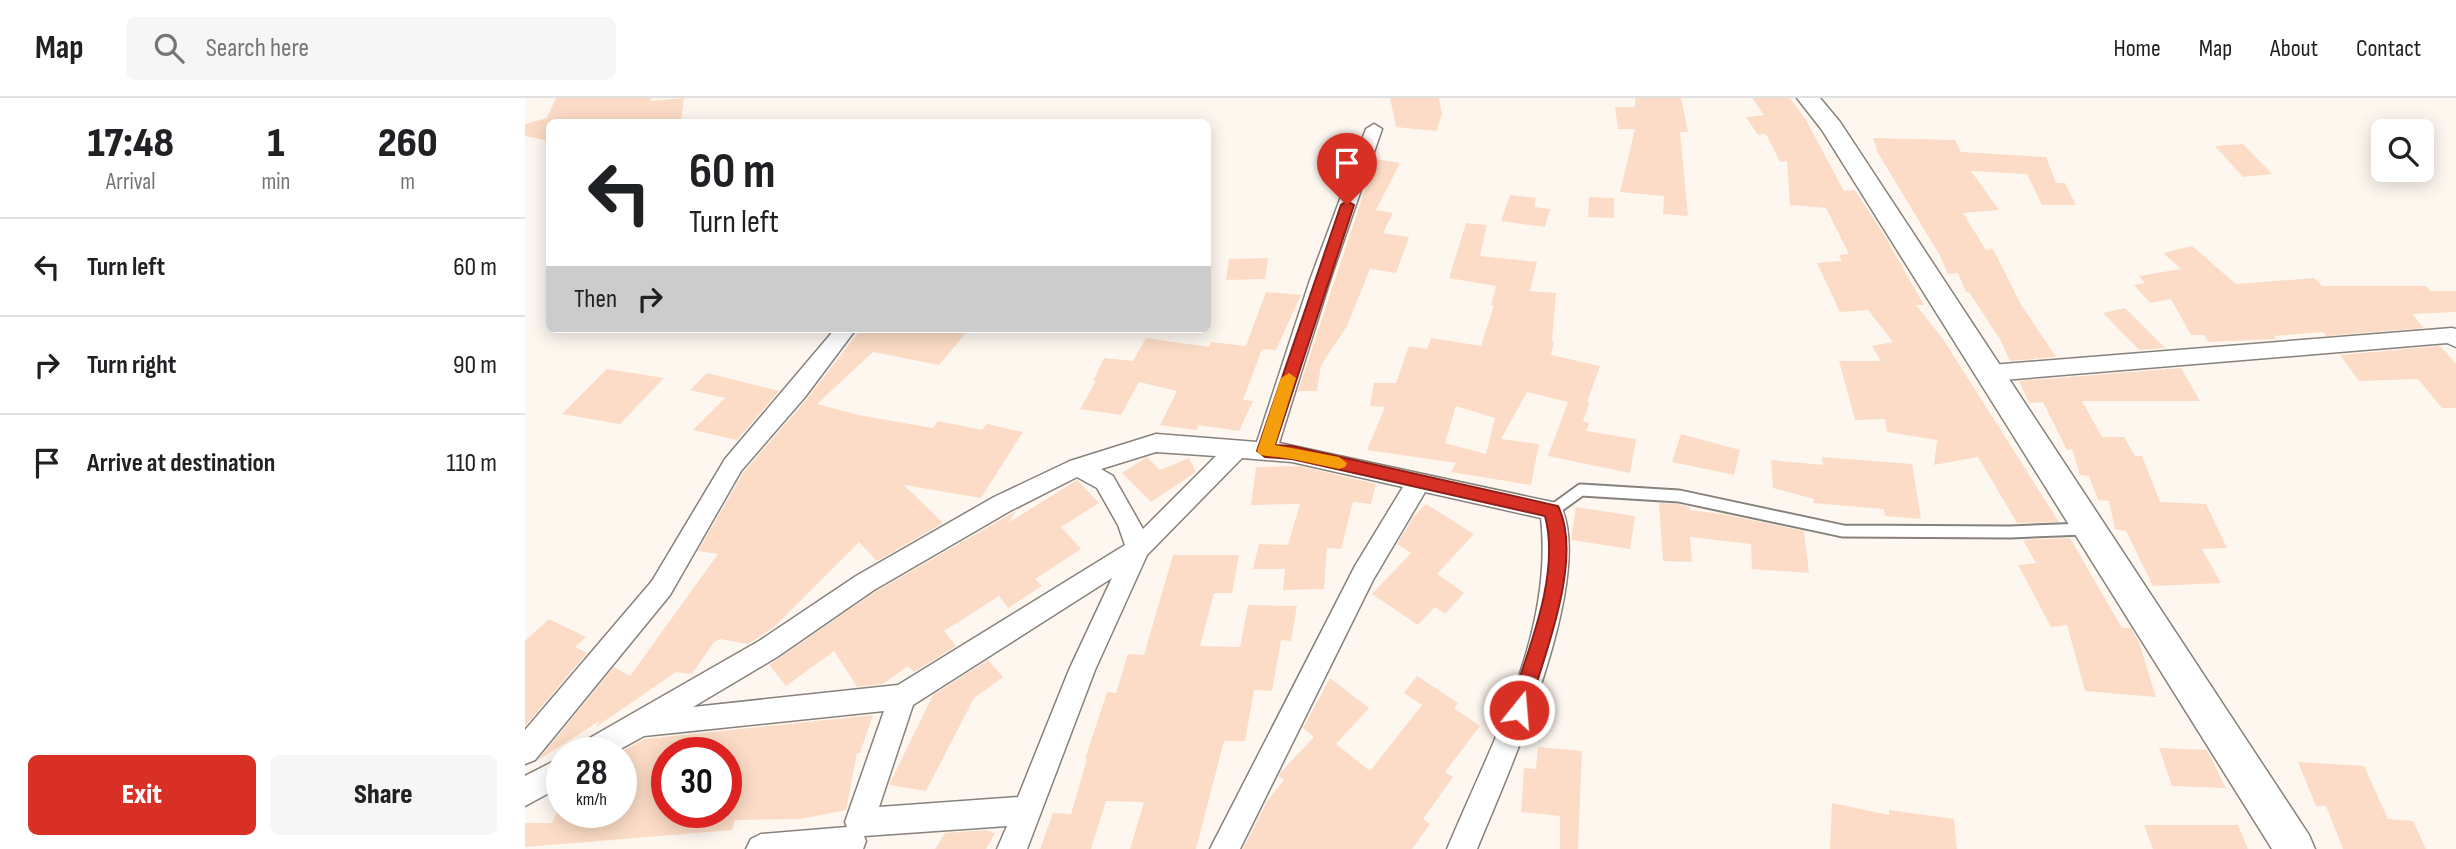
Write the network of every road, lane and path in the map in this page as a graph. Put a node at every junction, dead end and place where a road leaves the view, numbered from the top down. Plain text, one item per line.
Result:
1 (1808, 98) edge
2 (1374, 130) dead end
3 (843, 333) edge
4 (2456, 340) edge
5 (1991, 373) junction
6 (1237, 449) junction
7 (1265, 451) junction
8 (1078, 467) junction
9 (1419, 481) junction
10 (1552, 511) junction
11 (2090, 528) junction
12 (1137, 549) junction
13 (902, 697) junction
14 (638, 725) junction
15 (617, 737) edge
16 (525, 751) edge
17 (546, 780) edge
18 (525, 792) edge
19 (1026, 811) junction
20 (853, 837) edge
21 (761, 849) edge
22 (1012, 849) edge
23 (1225, 849) edge
24 (1462, 849) edge
25 (2295, 849) edge

1 - 5 main road
2 - 7 street
3 - 16 street
4 - 5 street
5 - 11 main road
6 - 7 street
6 - 8 street
6 - 12 street
7 - 9 street
8 - 12 street
8 - 14 street
9 - 10 street
9 - 23 street
10 - 11 lane
10 - 24 street
11 - 25 main road
12 - 13 street
12 - 19 street
13 - 14 street
13 - 20 street
14 - 15 street
17 - 18 street
19 - 20 street
19 - 22 street
20 - 21 street

